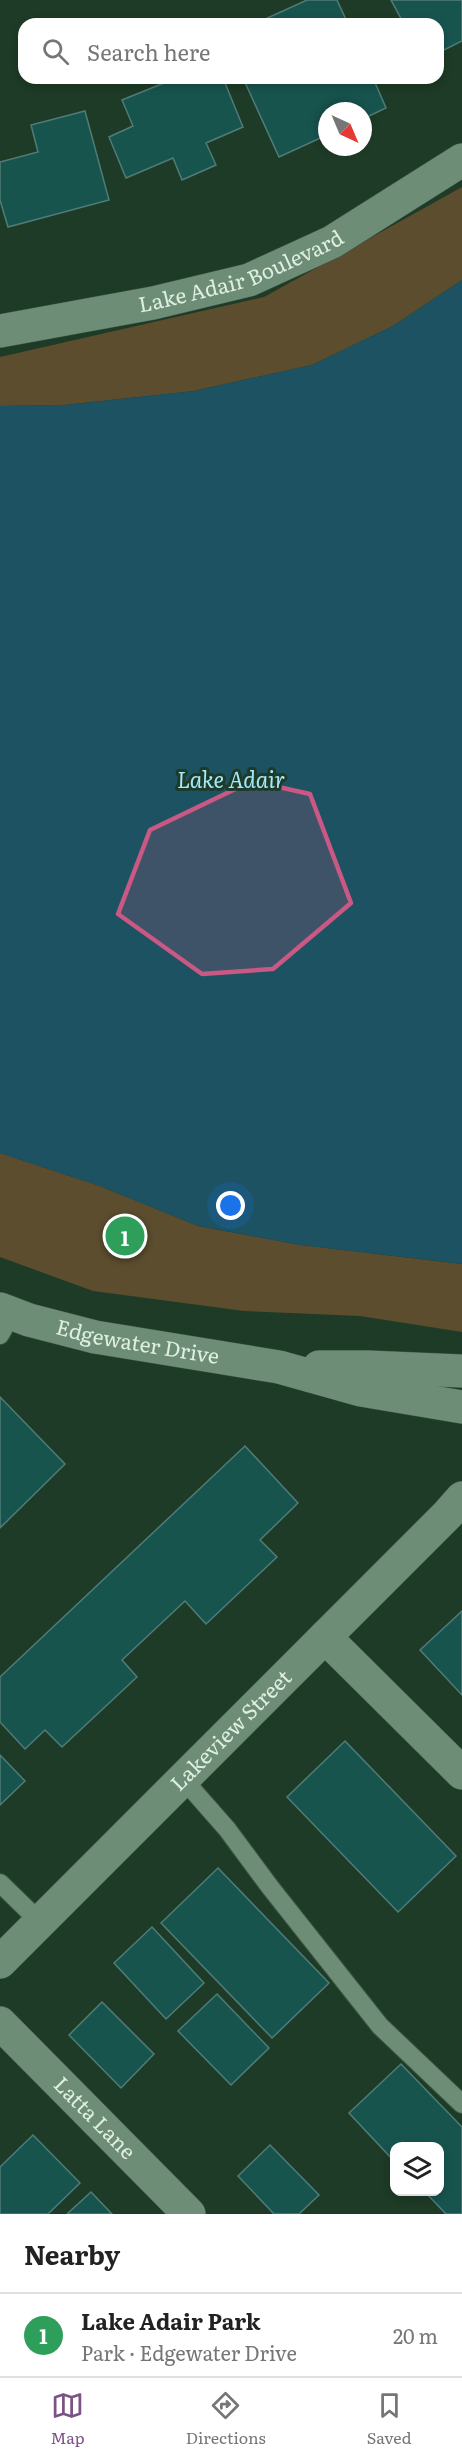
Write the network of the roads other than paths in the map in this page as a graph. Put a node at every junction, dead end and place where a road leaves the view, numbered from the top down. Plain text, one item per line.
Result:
1 (462, 160) edge
2 (0, 331) edge
3 (4, 1319) edge
4 (279, 1367) junction
5 (462, 1371) edge
6 (462, 1407) edge
7 (462, 1498) edge
8 (462, 1517) edge
9 (412, 1550) junction
10 (325, 1637) junction
11 (462, 1773) edge
12 (183, 1779) junction
13 (0, 1883) edge
14 (40, 1922) junction
15 (0, 1962) edge
16 (0, 2023) edge
17 (462, 2104) edge
18 (189, 2214) edge

1 - 2 street, Lake Adair Boulevard
3 - 4 street, Edgewater Drive
4 - 5 street, Edgewater Drive
4 - 6 street, Edgewater Drive
7 - 9 street, Lakeview Street
8 - 9 street
9 - 10 street, Lakeview Street
10 - 11 street
10 - 12 street, Lakeview Street
12 - 14 street, Lakeview Street
12 - 17 lane
13 - 14 lane
14 - 15 street, Lakeview Street
16 - 18 street, Latta Lane

